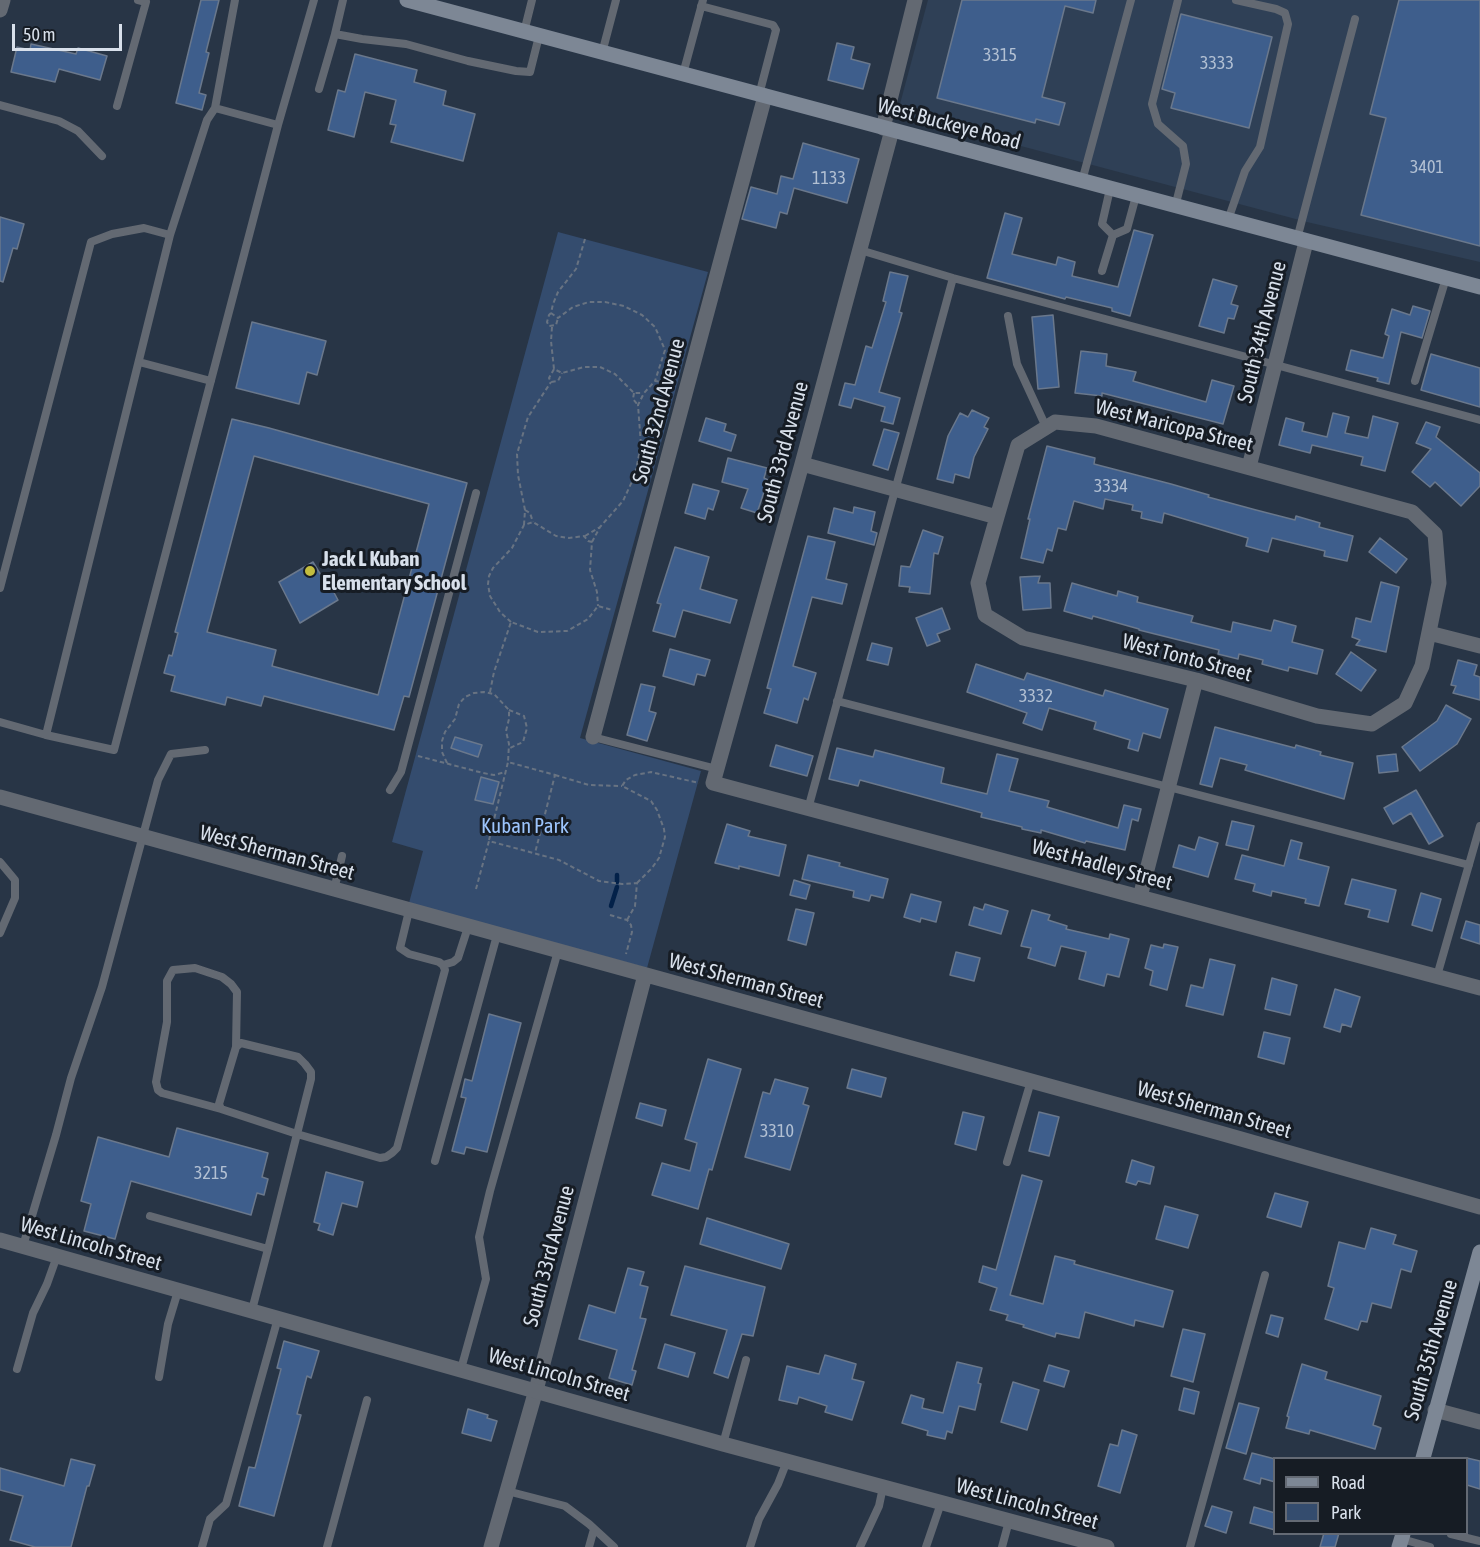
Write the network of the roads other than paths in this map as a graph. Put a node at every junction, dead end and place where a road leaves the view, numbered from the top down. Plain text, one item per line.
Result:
1 (3, 0) edge
2 (138, 0) edge
3 (236, 0) edge
4 (314, 0) edge
5 (343, 0) edge
6 (407, 0) edge
7 (532, 0) edge
8 (616, 0) edge
9 (915, 0) edge
10 (1131, 0) edge
11 (1178, 0) edge
12 (1236, 0) edge
13 (702, 3) edge
14 (447, 5) edge
15 (0, 10) edge
16 (1355, 20) dead end
17 (335, 34) junction
18 (532, 34) junction
19 (602, 52) junction
20 (683, 74) junction
21 (319, 88) dead end
22 (762, 95) junction
23 (0, 105) edge
24 (117, 106) dead end
25 (215, 108) junction
26 (278, 125) junction
27 (887, 129) junction
28 (102, 156) dead end
29 (1082, 182) junction
30 (1110, 189) junction
31 (1136, 196) junction
32 (1175, 207) junction
33 (1228, 221) junction
34 (170, 235) junction
35 (1113, 235) junction
36 (1301, 240) junction
37 (860, 250) junction
38 (1102, 271) dead end
39 (953, 278) junction
40 (1446, 278) junction
41 (1480, 287) edge
42 (1008, 316) dead end
43 (139, 362) junction
44 (1275, 365) junction
45 (211, 381) junction
46 (1415, 381) dead end
47 (1480, 420) edge
48 (1046, 427) junction
49 (802, 464) junction
50 (1249, 467) junction
51 (895, 488) junction
52 (476, 493) dead end
53 (997, 517) junction
54 (0, 588) edge
55 (1429, 633) junction
56 (1480, 646) edge
57 (1196, 680) junction
58 (837, 701) junction
59 (0, 722) edge
60 (46, 735) junction
61 (593, 736) joint
62 (205, 750) dead end
63 (709, 778) junction
64 (1168, 788) junction
65 (390, 790) dead end
66 (0, 797) edge
67 (808, 810) junction
68 (1480, 826) edge
69 (142, 837) junction
70 (342, 856) dead end
71 (0, 862) edge
72 (1469, 865) junction
73 (334, 890) junction
74 (1140, 897) junction
75 (409, 911) junction
76 (468, 927) junction
77 (0, 933) edge
78 (496, 935) junction
79 (558, 951) junction
80 (443, 965) junction
81 (645, 975) junction
82 (1437, 976) junction
83 (1480, 988) edge
84 (236, 1047) junction
85 (1031, 1081) junction
86 (221, 1109) junction
87 (297, 1134) junction
88 (435, 1161) dead end
89 (1007, 1162) dead end
90 (1480, 1207) edge
91 (150, 1216) dead end
92 (0, 1240) edge
93 (23, 1246) junction
94 (268, 1249) junction
95 (1480, 1252) edge
96 (57, 1256) junction
97 (1265, 1275) dead end
98 (178, 1291) junction
99 (252, 1310) junction
100 (278, 1318) junction
101 (746, 1360) dead end
102 (17, 1369) dead end
103 (461, 1369) junction
104 (159, 1377) dead end
105 (536, 1390) junction
106 (367, 1401) dead end
107 (1435, 1410) junction
108 (1480, 1422) edge
109 (723, 1444) junction
110 (1423, 1457) edge
111 (787, 1461) junction
112 (883, 1487) junction
113 (507, 1491) junction
114 (941, 1503) junction
115 (1009, 1521) junction
116 (594, 1528) junction
117 (1458, 1535) edge
118 (1402, 1540) edge
119 (1480, 1541) edge
120 (202, 1547) edge
121 (327, 1547) edge
122 (491, 1547) edge
123 (589, 1547) edge
124 (614, 1547) edge
125 (750, 1547) edge
126 (860, 1547) edge
127 (926, 1547) edge
128 (1002, 1547) edge
129 (1107, 1547) edge
130 (1190, 1547) edge
131 (1430, 1547) edge

1 - 15 street
2 - 24 lane
3 - 25 lane
4 - 26 lane
5 - 17 lane
6 - 14 main road, West Buckeye Road
7 - 18 lane
8 - 19 lane
9 - 27 street, South 33rd Avenue
10 - 29 lane
11 - 32 lane
12 - 33 lane
13 - 20 lane
13 - 22 lane
14 - 18 main road, West Buckeye Road
16 - 36 lane
17 - 18 lane
17 - 21 lane
18 - 19 main road, West Buckeye Road
19 - 20 main road, West Buckeye Road
20 - 22 main road, West Buckeye Road
22 - 27 main road, West Buckeye Road
22 - 61 street, South 32nd Avenue
23 - 28 lane
25 - 26 lane
25 - 34 lane
26 - 45 lane
27 - 29 main road, West Buckeye Road
27 - 37 street, South 33rd Avenue
29 - 30 main road, West Buckeye Road
30 - 31 main road, West Buckeye Road
30 - 35 lane
31 - 32 main road, West Buckeye Road
31 - 35 lane
32 - 33 main road, West Buckeye Road
33 - 36 main road, West Buckeye Road
34 - 43 lane
34 - 54 lane
35 - 38 lane
36 - 40 main road, West Buckeye Road
36 - 44 street, South 34th Avenue
37 - 39 lane
37 - 49 street, South 33rd Avenue
39 - 44 lane
39 - 51 lane
40 - 41 main road, West Buckeye Road
40 - 46 lane
42 - 48 lane
43 - 45 lane
43 - 60 lane
44 - 47 lane
44 - 50 street, South 34th Avenue
45 - 60 lane
48 - 50 street, West Maricopa Street
48 - 53 street, West Maricopa Street
49 - 51 street
49 - 63 street, South 33rd Avenue
50 - 55 street, West Maricopa Street
51 - 53 street
51 - 58 lane
52 - 65 lane
53 - 57 street, West Tonto Street
55 - 56 street
55 - 57 street, West Tonto Street
57 - 64 street
58 - 64 lane
58 - 67 lane
59 - 60 lane
61 - 63 lane
62 - 69 lane
63 - 67 street, West Hadley Street
64 - 72 lane
64 - 74 street
66 - 69 street, West Sherman Street
67 - 74 street, West Hadley Street
68 - 72 lane
69 - 73 street, West Sherman Street
69 - 93 lane
70 - 73 lane
71 - 77 lane
72 - 82 lane
73 - 75 street, West Sherman Street
74 - 82 street, West Hadley Street
75 - 76 street, West Sherman Street
75 - 80 lane
76 - 78 street, West Sherman Street
76 - 80 lane
78 - 79 street, West Sherman Street
78 - 88 lane
79 - 81 street, West Sherman Street
79 - 103 lane
80 - 87 lane
81 - 85 street, West Sherman Street
81 - 105 street, South 33rd Avenue
82 - 83 street, West Hadley Street
84 - 86 lane
84 - 86 lane
84 - 87 lane
85 - 89 lane
85 - 90 street, West Sherman Street
86 - 87 lane
87 - 94 lane
91 - 94 lane
92 - 93 street, West Lincoln Street
93 - 96 street, West Lincoln Street
94 - 99 lane
95 - 107 main road, South 35th Avenue
96 - 98 street, West Lincoln Street
96 - 102 lane
97 - 130 lane
98 - 99 street, West Lincoln Street
98 - 104 lane
99 - 100 street, West Lincoln Street
100 - 103 street, West Lincoln Street
100 - 120 lane
101 - 109 lane
103 - 105 street, West Lincoln Street
105 - 109 street, West Lincoln Street
105 - 113 street, South 33rd Avenue
106 - 121 lane
107 - 108 street
107 - 110 main road, South 35th Avenue
109 - 111 street, West Lincoln Street
111 - 112 street, West Lincoln Street
111 - 125 lane
112 - 114 street, West Lincoln Street
112 - 126 lane
113 - 116 lane
113 - 122 street, South 33rd Avenue
114 - 115 street, West Lincoln Street
114 - 127 lane
115 - 128 lane
115 - 129 street, West Lincoln Street
116 - 123 lane
116 - 124 lane
117 - 119 lane
118 - 131 lane

